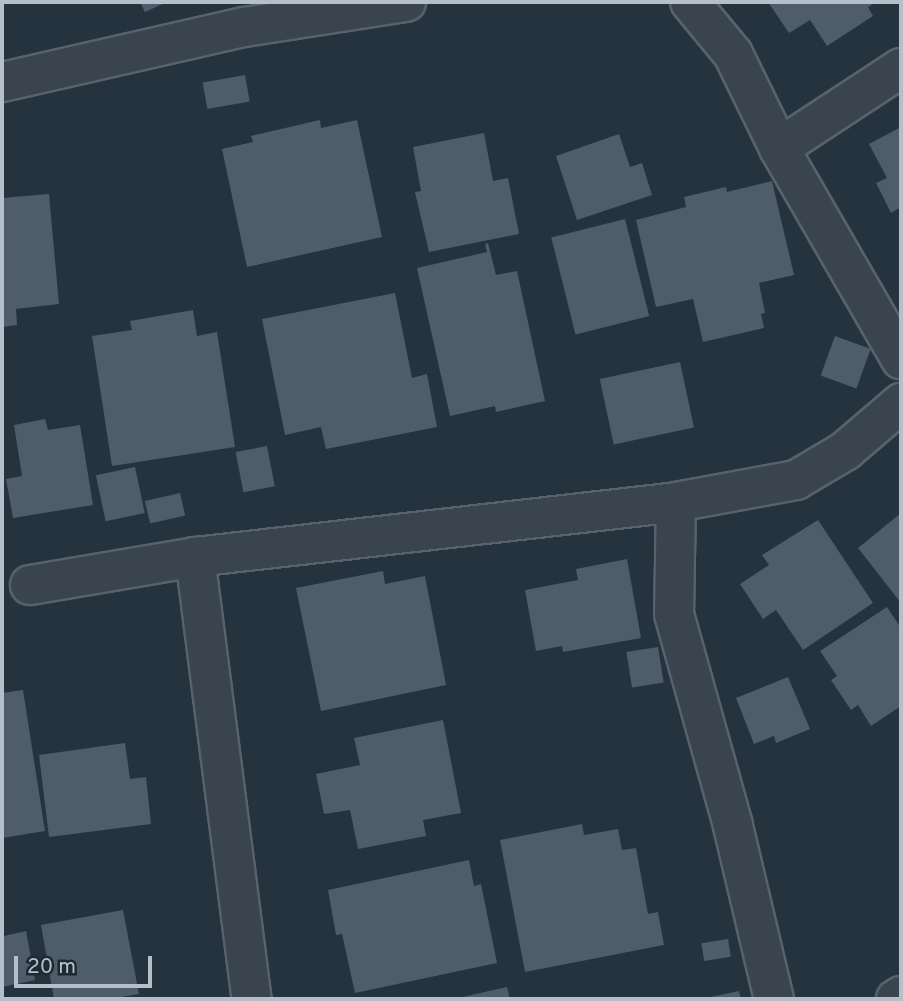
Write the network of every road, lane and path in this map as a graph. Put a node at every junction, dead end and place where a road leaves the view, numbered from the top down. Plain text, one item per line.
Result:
1 (406, 2) edge
2 (690, 2) edge
3 (901, 68) edge
4 (2, 82) edge
5 (779, 148) junction
6 (901, 359) edge
7 (901, 402) edge
8 (676, 502) junction
9 (195, 557) junction
10 (30, 585) dead end
11 (901, 996) edge
12 (252, 999) edge
13 (774, 999) edge
14 (896, 999) edge

1 - 4 street
2 - 5 street
3 - 5 street
5 - 6 street
7 - 8 street
8 - 9 street
8 - 13 street
9 - 10 street
9 - 12 street
11 - 14 street

